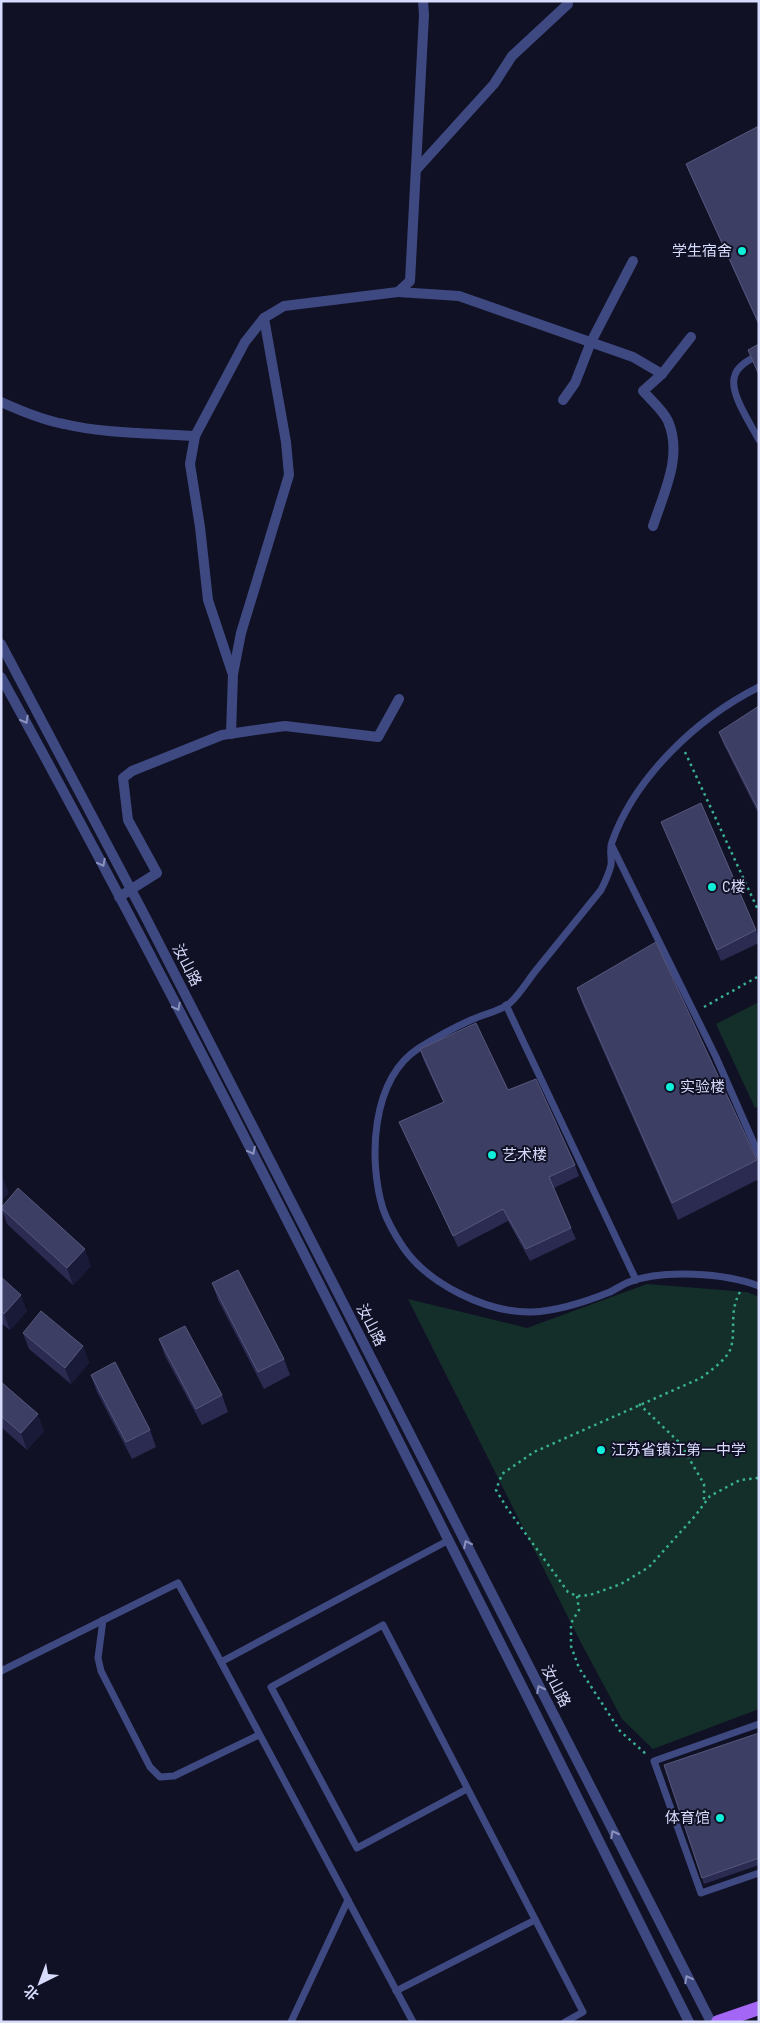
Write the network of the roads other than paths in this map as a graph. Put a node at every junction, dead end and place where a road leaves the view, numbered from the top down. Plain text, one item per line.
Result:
1 (423, 1) edge
2 (568, 4) dead end
3 (416, 170) junction
4 (633, 261) dead end
5 (398, 292) junction
6 (264, 318) junction
7 (691, 337) dead end
8 (591, 342) junction
9 (759, 355) edge
10 (662, 374) junction
11 (563, 400) dead end
12 (1, 402) edge
13 (195, 436) junction
14 (759, 440) edge
15 (653, 526) dead end
16 (1, 644) edge
17 (233, 674) junction
18 (1, 677) edge
19 (759, 687) edge
20 (399, 699) dead end
21 (230, 734) junction
22 (611, 844) junction
23 (131, 890) junction
24 (119, 897) junction
25 (506, 1005) junction
26 (759, 1155) edge
27 (636, 1280) junction
28 (759, 1286) edge
29 (448, 1540) junction
30 (104, 1620) junction
31 (221, 1662) junction
32 (1, 1671) edge
33 (759, 1724) edge
34 (259, 1735) junction
35 (467, 1789) junction
36 (759, 1873) edge
37 (348, 1900) junction
38 (535, 1920) junction
39 (396, 1991) junction
40 (759, 2008) edge
41 (291, 2022) edge
42 (412, 2022) edge
43 (565, 2022) edge
44 (689, 2022) edge
45 (711, 2022) edge
46 (718, 2022) edge

1 - 3 street
2 - 3 street
3 - 5 street
4 - 8 street
5 - 6 street
5 - 8 street
6 - 13 street
6 - 17 street
7 - 10 street
8 - 10 street
8 - 11 street
9 - 14 lane
10 - 15 street
12 - 13 street
13 - 17 street
16 - 23 street, 汝山路
17 - 21 street
18 -> 24 street, 汝山路
19 - 22 lane
20 - 21 street
21 - 23 street
22 - 25 lane
22 - 26 lane
23 - 24 street
45 -> 23 street, 汝山路
24 -> 29 street, 汝山路
25 - 27 lane
25 - 27 lane
27 - 28 lane
29 - 31 lane
29 - 44 street, 汝山路
30 - 31 lane
30 - 32 lane
30 - 34 lane
31 - 34 lane
33 - 36 lane
34 - 37 lane
35 - 35 lane
35 - 38 lane
37 - 39 lane
37 - 41 lane
38 - 39 lane
38 - 43 lane
39 - 42 lane
40 - 46 main road

